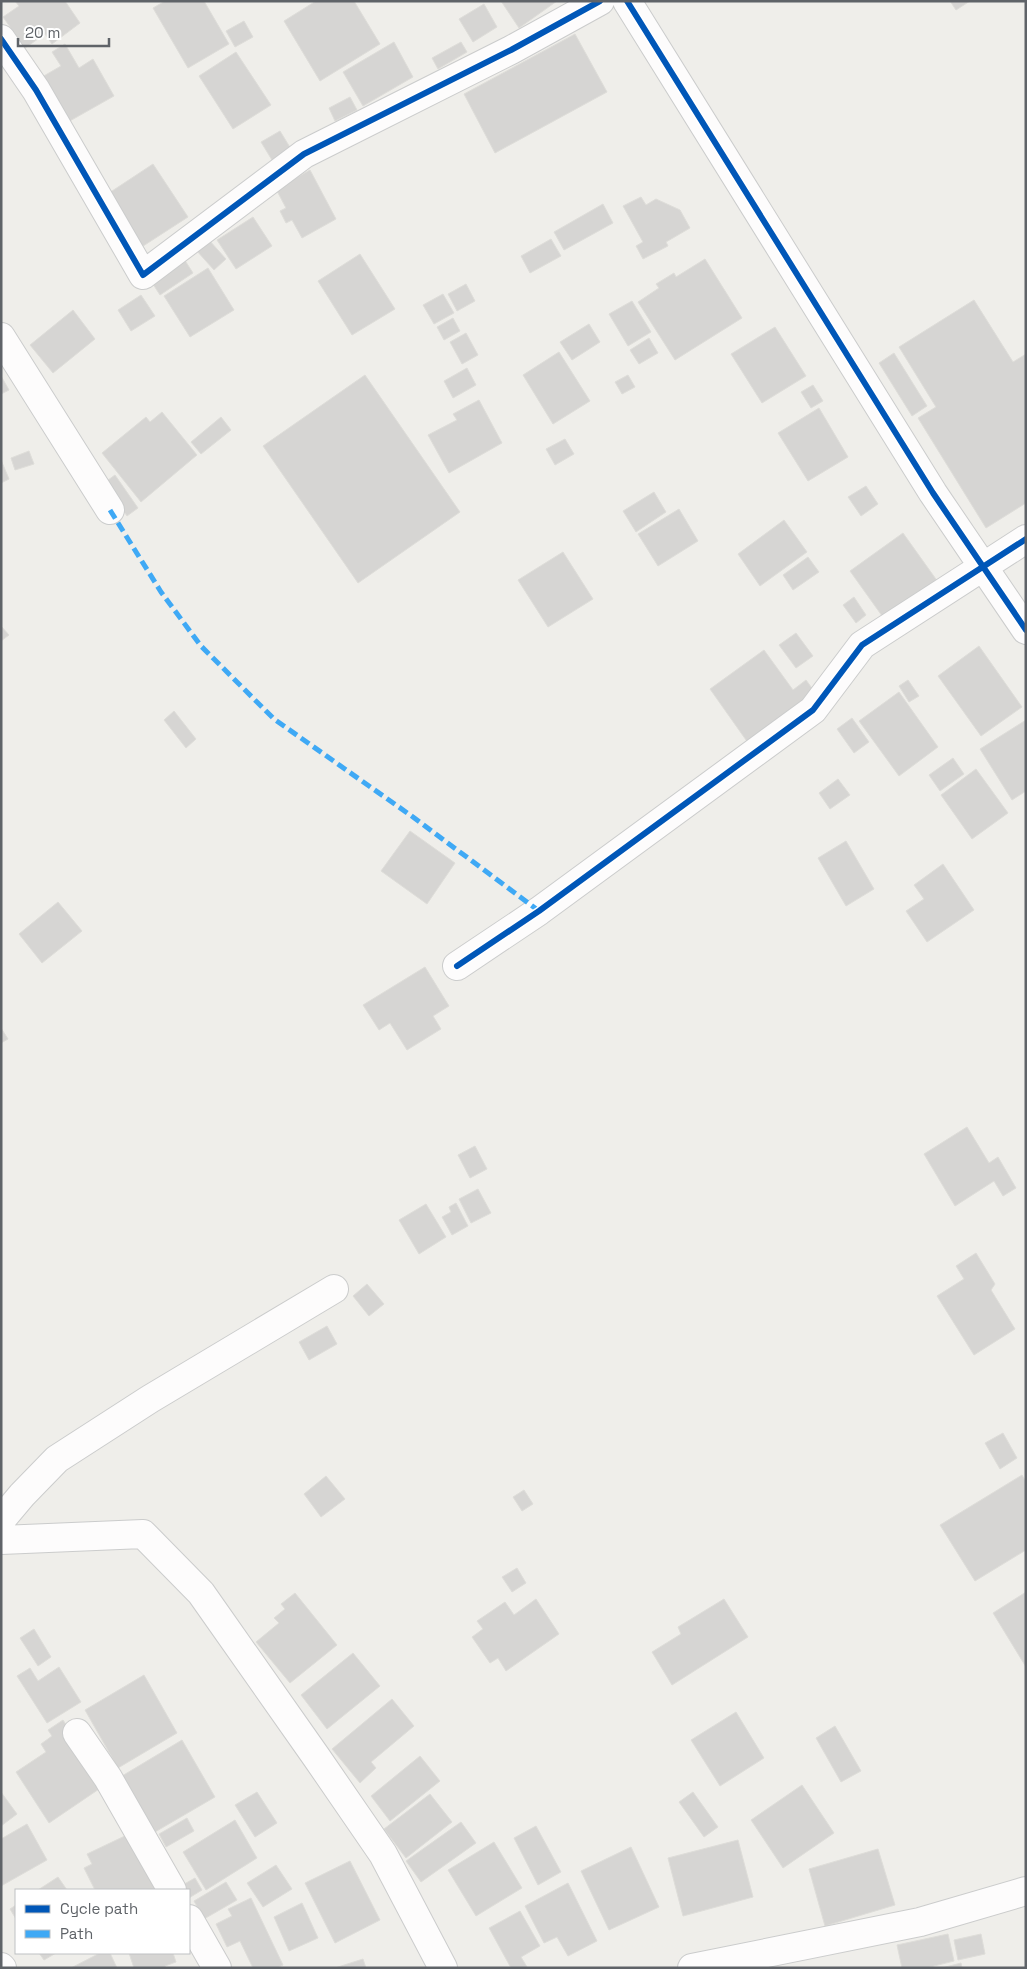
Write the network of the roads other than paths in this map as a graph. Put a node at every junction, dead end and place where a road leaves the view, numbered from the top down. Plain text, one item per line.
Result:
1 (600, 1) edge
2 (627, 1) edge
3 (1, 39) edge
4 (1, 336) edge
5 (110, 510) dead end
6 (1026, 539) edge
7 (982, 568) junction
8 (1026, 630) edge
9 (456, 966) dead end
10 (334, 1289) dead end
11 (1, 1520) edge
12 (1, 1540) edge
13 (77, 1733) dead end
14 (171, 1889) edge
15 (1026, 1891) edge
16 (190, 1921) edge
17 (217, 1968) edge
18 (443, 1968) edge
19 (692, 1968) edge

1 - 3 street
2 - 7 street
4 - 5 street
6 - 7 street
7 - 8 street
7 - 9 street
10 - 11 street
12 - 18 street
13 - 14 street
15 - 19 street
16 - 17 street

